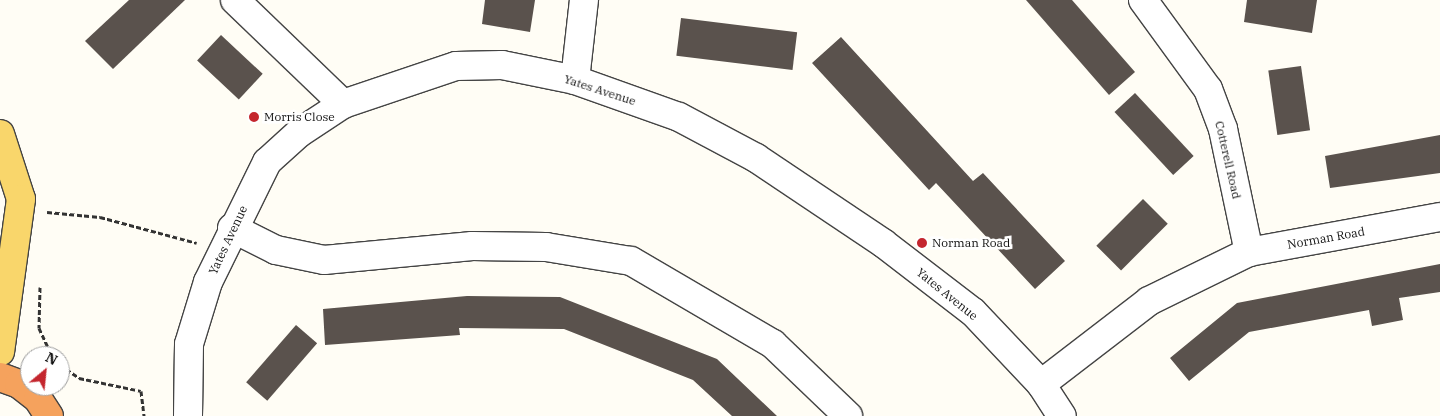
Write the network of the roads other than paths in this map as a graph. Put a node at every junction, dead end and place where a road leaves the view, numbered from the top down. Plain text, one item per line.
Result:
1 (234, 0) edge
2 (584, 0) edge
3 (1143, 0) edge
4 (575, 80) junction
5 (343, 104) junction
6 (0, 134) edge
7 (1440, 217) edge
8 (227, 239) junction
9 (1249, 252) junction
10 (0, 352) edge
11 (0, 377) edge
12 (1041, 384) junction
13 (49, 416) edge
14 (182, 416) edge
15 (848, 416) edge
16 (1062, 416) edge

1 - 5 street
2 - 4 street
3 - 9 street, Cotterell Road
4 - 5 street, Yates Avenue
4 - 12 street, Yates Avenue
5 - 8 street, Yates Avenue
6 - 10 main road
7 - 9 street, Norman Road
8 - 14 street, Yates Avenue
8 - 15 street
9 - 12 street, Norman Road
11 - 13 highway
12 - 16 street, Yates Avenue

